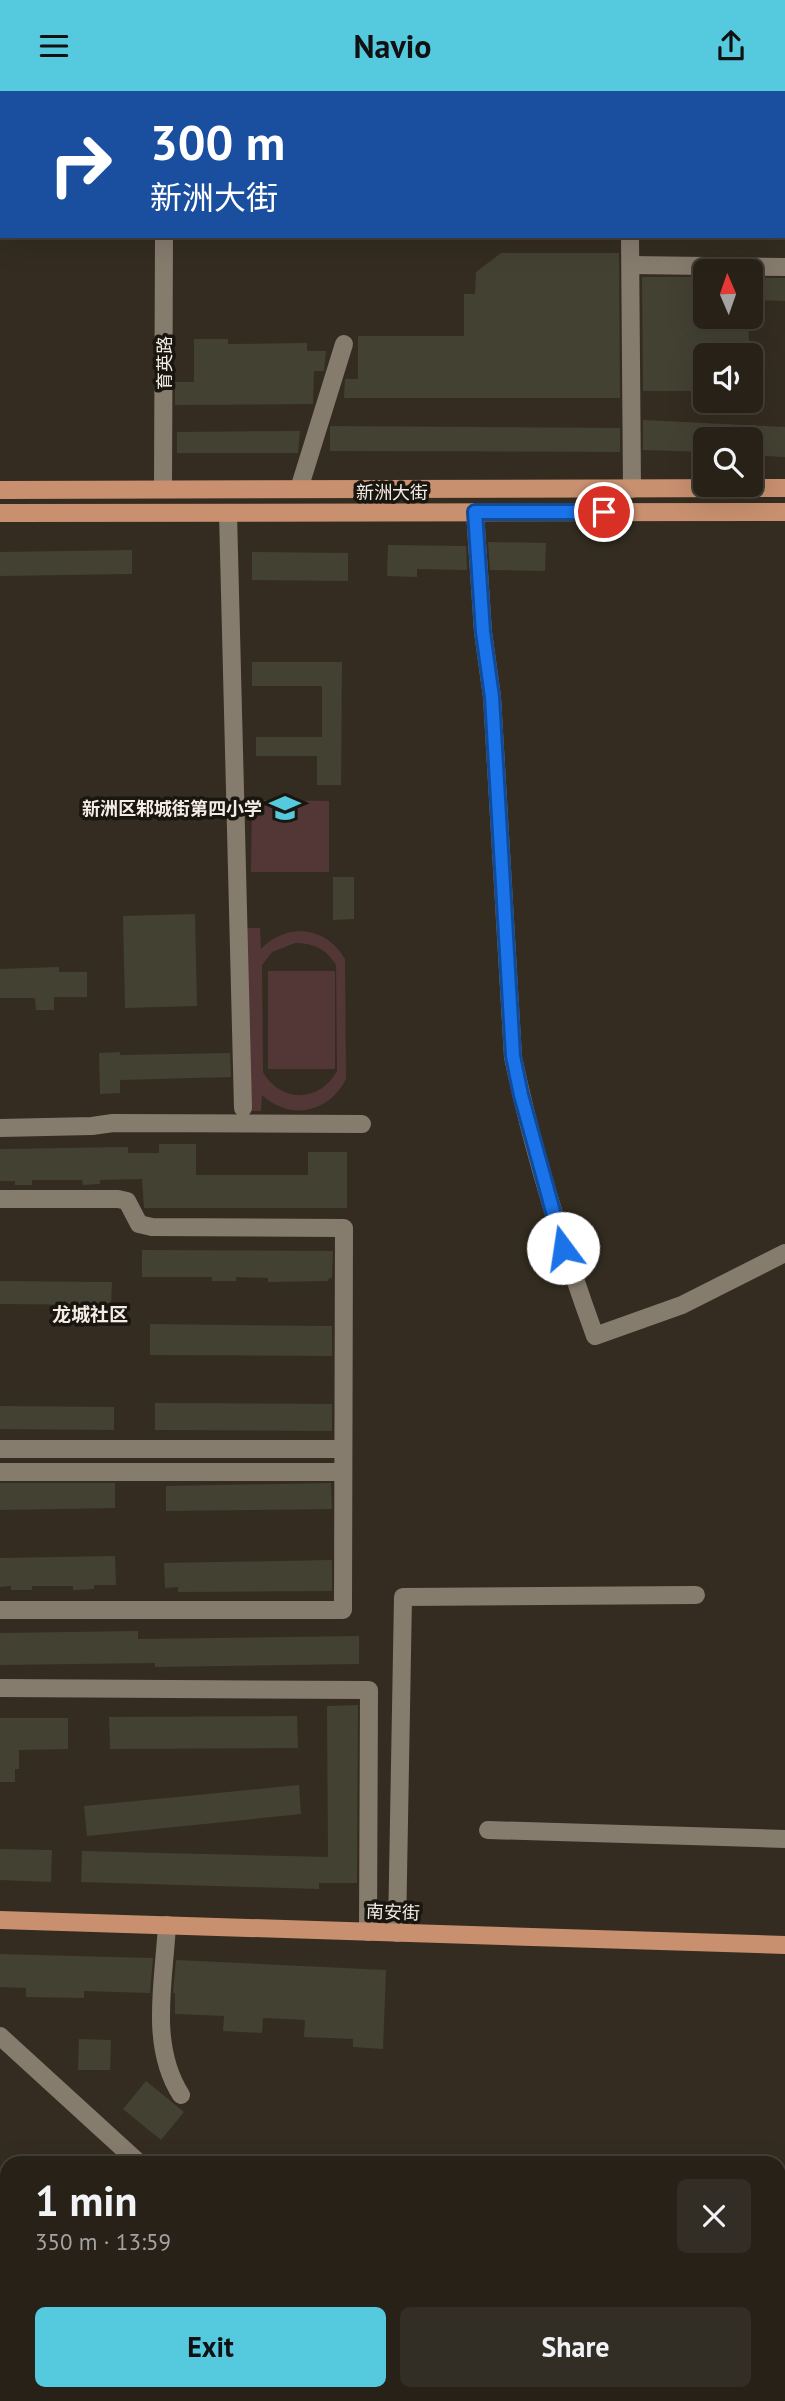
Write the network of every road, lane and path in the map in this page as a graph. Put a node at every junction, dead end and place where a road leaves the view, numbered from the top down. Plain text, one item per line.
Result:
1 (164, 238) edge
2 (630, 238) edge
3 (631, 265) junction
4 (785, 267) edge
5 (344, 344) dead end
6 (785, 488) edge
7 (0, 489) edge
8 (163, 489) junction
9 (299, 489) junction
10 (632, 489) junction
11 (475, 512) junction
12 (785, 512) edge
13 (0, 513) edge
14 (228, 513) junction
15 (243, 1108) dead end
16 (362, 1124) dead end
17 (0, 1128) edge
18 (0, 1199) edge
19 (785, 1253) edge
20 (0, 1449) edge
21 (343, 1449) junction
22 (0, 1472) edge
23 (343, 1472) junction
24 (696, 1595) dead end
25 (0, 1610) edge
26 (0, 1688) edge
27 (488, 1830) dead end
28 (785, 1839) edge
29 (0, 1920) edge
30 (167, 1925) junction
31 (368, 1932) junction
32 (397, 1933) junction
33 (785, 1945) edge
34 (0, 2036) edge
35 (181, 2095) dead end
36 (131, 2156) edge
37 (547, 2401) edge
38 (592, 2401) edge

1 - 8 street, 育英路
2 - 3 street
3 - 4 street
3 - 10 street
5 - 9 street
6 - 10 main road, 新洲大街
7 - 8 main road, 新洲大街
8 - 9 main road, 新洲大街
9 - 10 main road, 新洲大街
11 - 12 main road, 新洲大街
11 - 14 main road, 新洲大街
11 - 19 street
13 - 14 main road, 新洲大街
14 - 15 street
16 - 17 street
18 - 21 street
20 - 21 street
21 - 23 street
22 - 23 street
23 - 25 street
24 - 32 street
26 - 31 street
27 - 28 street
29 - 30 main road, 南安街
30 - 31 main road, 南安街
30 - 35 street
31 - 32 main road, 南安街
32 - 33 main road, 南安街
34 - 36 street
37 - 38 street

